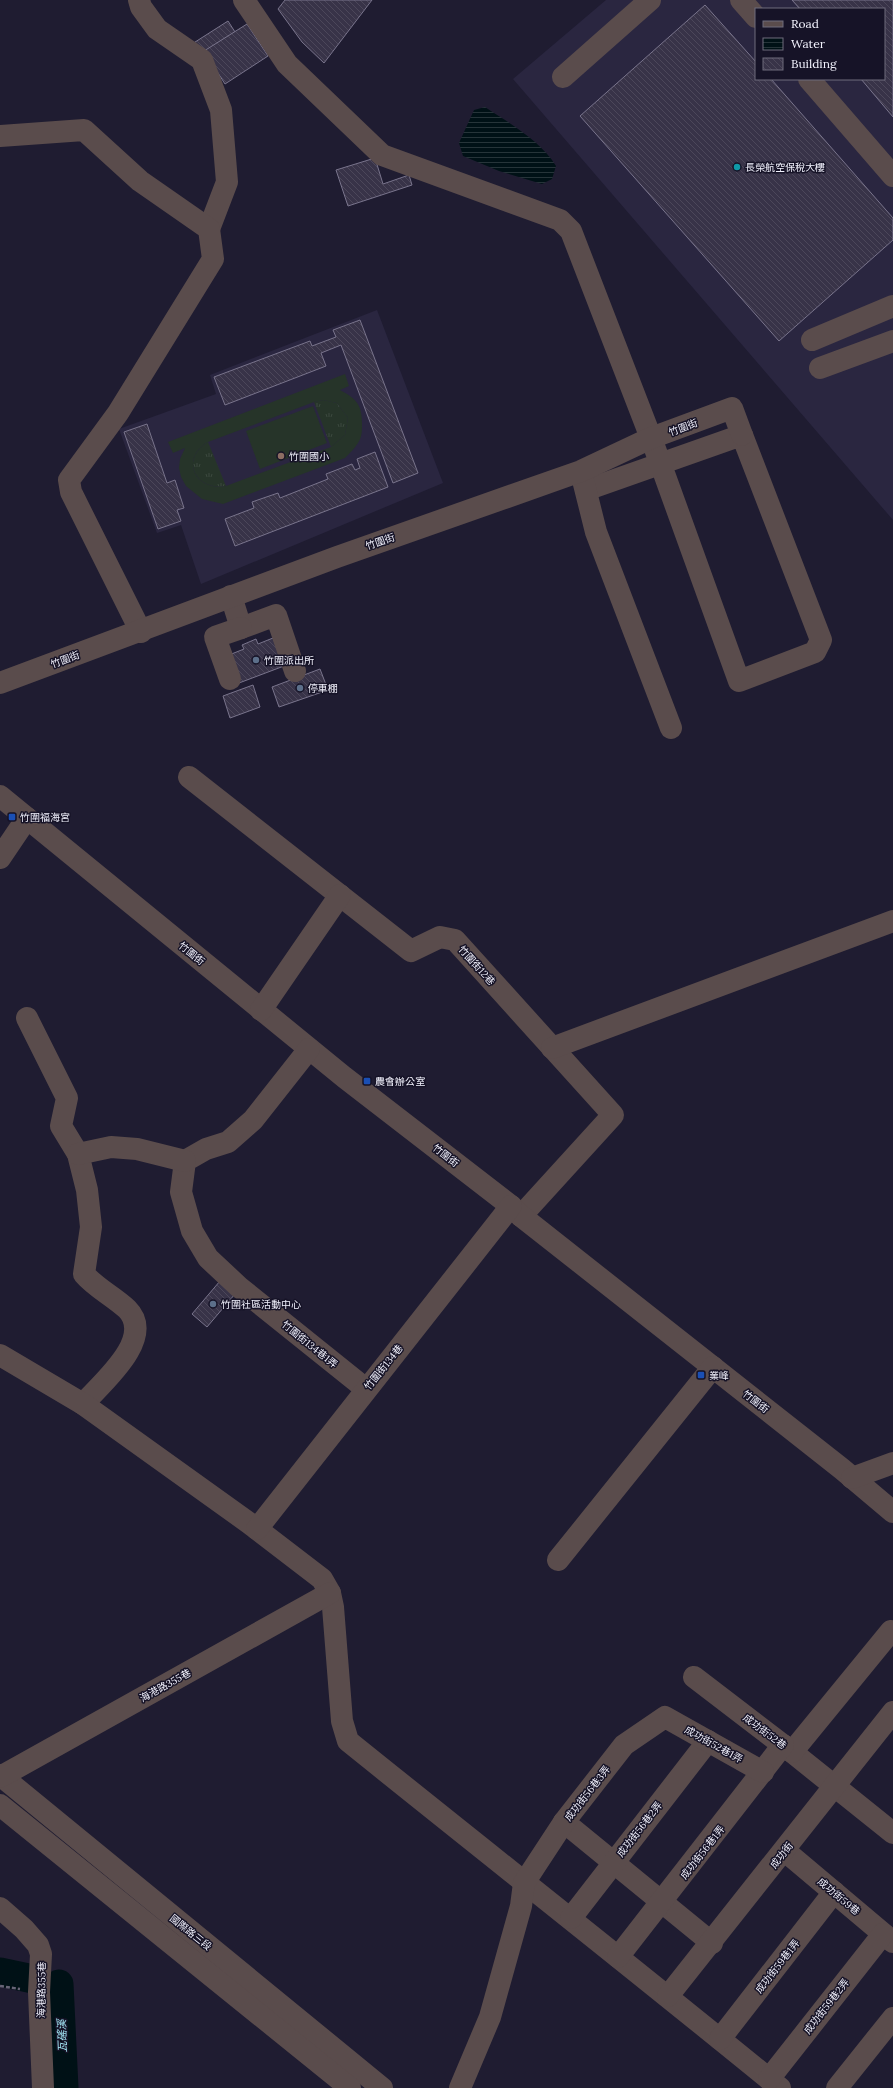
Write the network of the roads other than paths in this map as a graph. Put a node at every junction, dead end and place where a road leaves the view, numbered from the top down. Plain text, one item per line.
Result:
1 (140, 0) edge
2 (244, 0) edge
3 (650, 0) edge
4 (741, 0) edge
5 (755, 16) edge
6 (563, 77) dead end
7 (811, 80) edge
8 (0, 136) edge
9 (893, 176) edge
10 (209, 229) junction
11 (893, 306) edge
12 (812, 340) dead end
13 (893, 341) edge
14 (820, 368) dead end
15 (742, 435) junction
16 (651, 438) junction
17 (661, 465) junction
18 (583, 480) junction
19 (230, 596) junction
20 (241, 628) junction
21 (141, 632) junction
22 (295, 671) dead end
23 (230, 679) dead end
24 (0, 683) edge
25 (671, 728) dead end
26 (189, 777) dead end
27 (0, 796) edge
28 (27, 818) junction
29 (0, 858) edge
30 (340, 895) junction
31 (893, 921) edge
32 (261, 1010) junction
33 (27, 1018) dead end
34 (552, 1048) junction
35 (309, 1049) junction
36 (78, 1154) junction
37 (185, 1162) junction
38 (516, 1211) junction
39 (0, 1355) edge
40 (713, 1367) junction
41 (366, 1389) junction
42 (83, 1404) junction
43 (893, 1463) edge
44 (852, 1478) junction
45 (893, 1512) edge
46 (257, 1529) junction
47 (558, 1560) dead end
48 (330, 1593) junction
49 (893, 1633) edge
50 (694, 1677) dead end
51 (893, 1712) edge
52 (665, 1717) joint
53 (708, 1741) junction
54 (788, 1748) junction
55 (763, 1772) junction
56 (1, 1776) edge
57 (835, 1786) junction
58 (0, 1806) edge
59 (564, 1822) junction
60 (893, 1833) edge
61 (785, 1851) junction
62 (613, 1862) junction
63 (524, 1882) junction
64 (834, 1892) junction
65 (662, 1902) junction
66 (0, 1908) edge
67 (571, 1918) junction
68 (888, 1938) edge
69 (712, 1943) junction
70 (618, 1957) junction
71 (668, 1996) junction
72 (893, 2018) edge
73 (720, 2039) junction
74 (774, 2083) edge
75 (43, 2088) edge
76 (350, 2088) edge
77 (382, 2088) edge
78 (460, 2088) edge
79 (837, 2088) edge

1 - 10 street
2 - 16 street
3 - 6 street
4 - 5 street
7 - 9 street
8 - 10 street
10 - 21 street
11 - 12 street
13 - 14 street
15 - 16 street, 竹圍街
15 - 17 street
15 - 17 street
16 - 17 street
16 - 18 street, 竹圍街
17 - 18 street
18 - 19 street, 竹圍街
18 - 25 street
19 - 20 street
19 - 21 street, 竹圍街
20 - 22 street
20 - 23 street
21 - 24 street, 竹圍街
26 - 30 street, 竹圍街12巷
27 - 28 street, 竹圍街
28 - 29 street
28 - 32 street, 竹圍街
30 - 32 street
30 - 34 street, 竹圍街12巷
31 - 34 street
32 - 35 street, 竹圍街
33 - 36 street
34 - 38 street, 竹圍街12巷
35 - 37 street
35 - 38 street, 竹圍街
36 - 37 street
36 - 42 street
37 - 41 street, 竹圍街134巷1弄
38 - 40 street, 竹圍街
38 - 41 street, 竹圍街134巷
39 - 42 street
40 - 44 street, 竹圍街
40 - 47 street
41 - 46 street, 竹圍街134巷
42 - 46 street
43 - 44 street
44 - 45 street, 竹圍街
46 - 48 street
48 - 56 street, 海港路355巷
48 - 63 street
49 - 54 street, 成功街56巷1弄
50 - 54 street, 成功街52巷
51 - 57 street, 成功街
52 - 53 street, 成功街52巷1弄
52 - 59 street, 成功街56巷3弄
53 - 55 street, 成功街52巷1弄
53 - 62 street, 成功街56巷2弄
54 - 55 street, 成功街56巷1弄
54 - 57 street, 成功街52巷
55 - 65 street, 成功街56巷1弄
56 - 77 street, 國際路三段
57 - 60 street, 成功街52巷
57 - 61 street, 成功街
58 - 76 street, 國際路三段
59 - 62 street
59 - 63 street, 成功街56巷3弄
61 - 64 street, 成功街59巷
61 - 69 street, 成功街
62 - 65 street
62 - 67 street, 成功街56巷2弄
63 - 67 street
63 - 78 street
64 - 68 street, 成功街59巷
64 - 73 street, 成功街59巷1弄
65 - 69 street
65 - 70 street, 成功街56巷1弄
66 - 75 street, 海港路355巷
67 - 70 street
68 - 74 street, 成功街59巷2弄
69 - 71 street, 成功街
70 - 71 street
71 - 73 street
72 - 79 street
73 - 74 street

